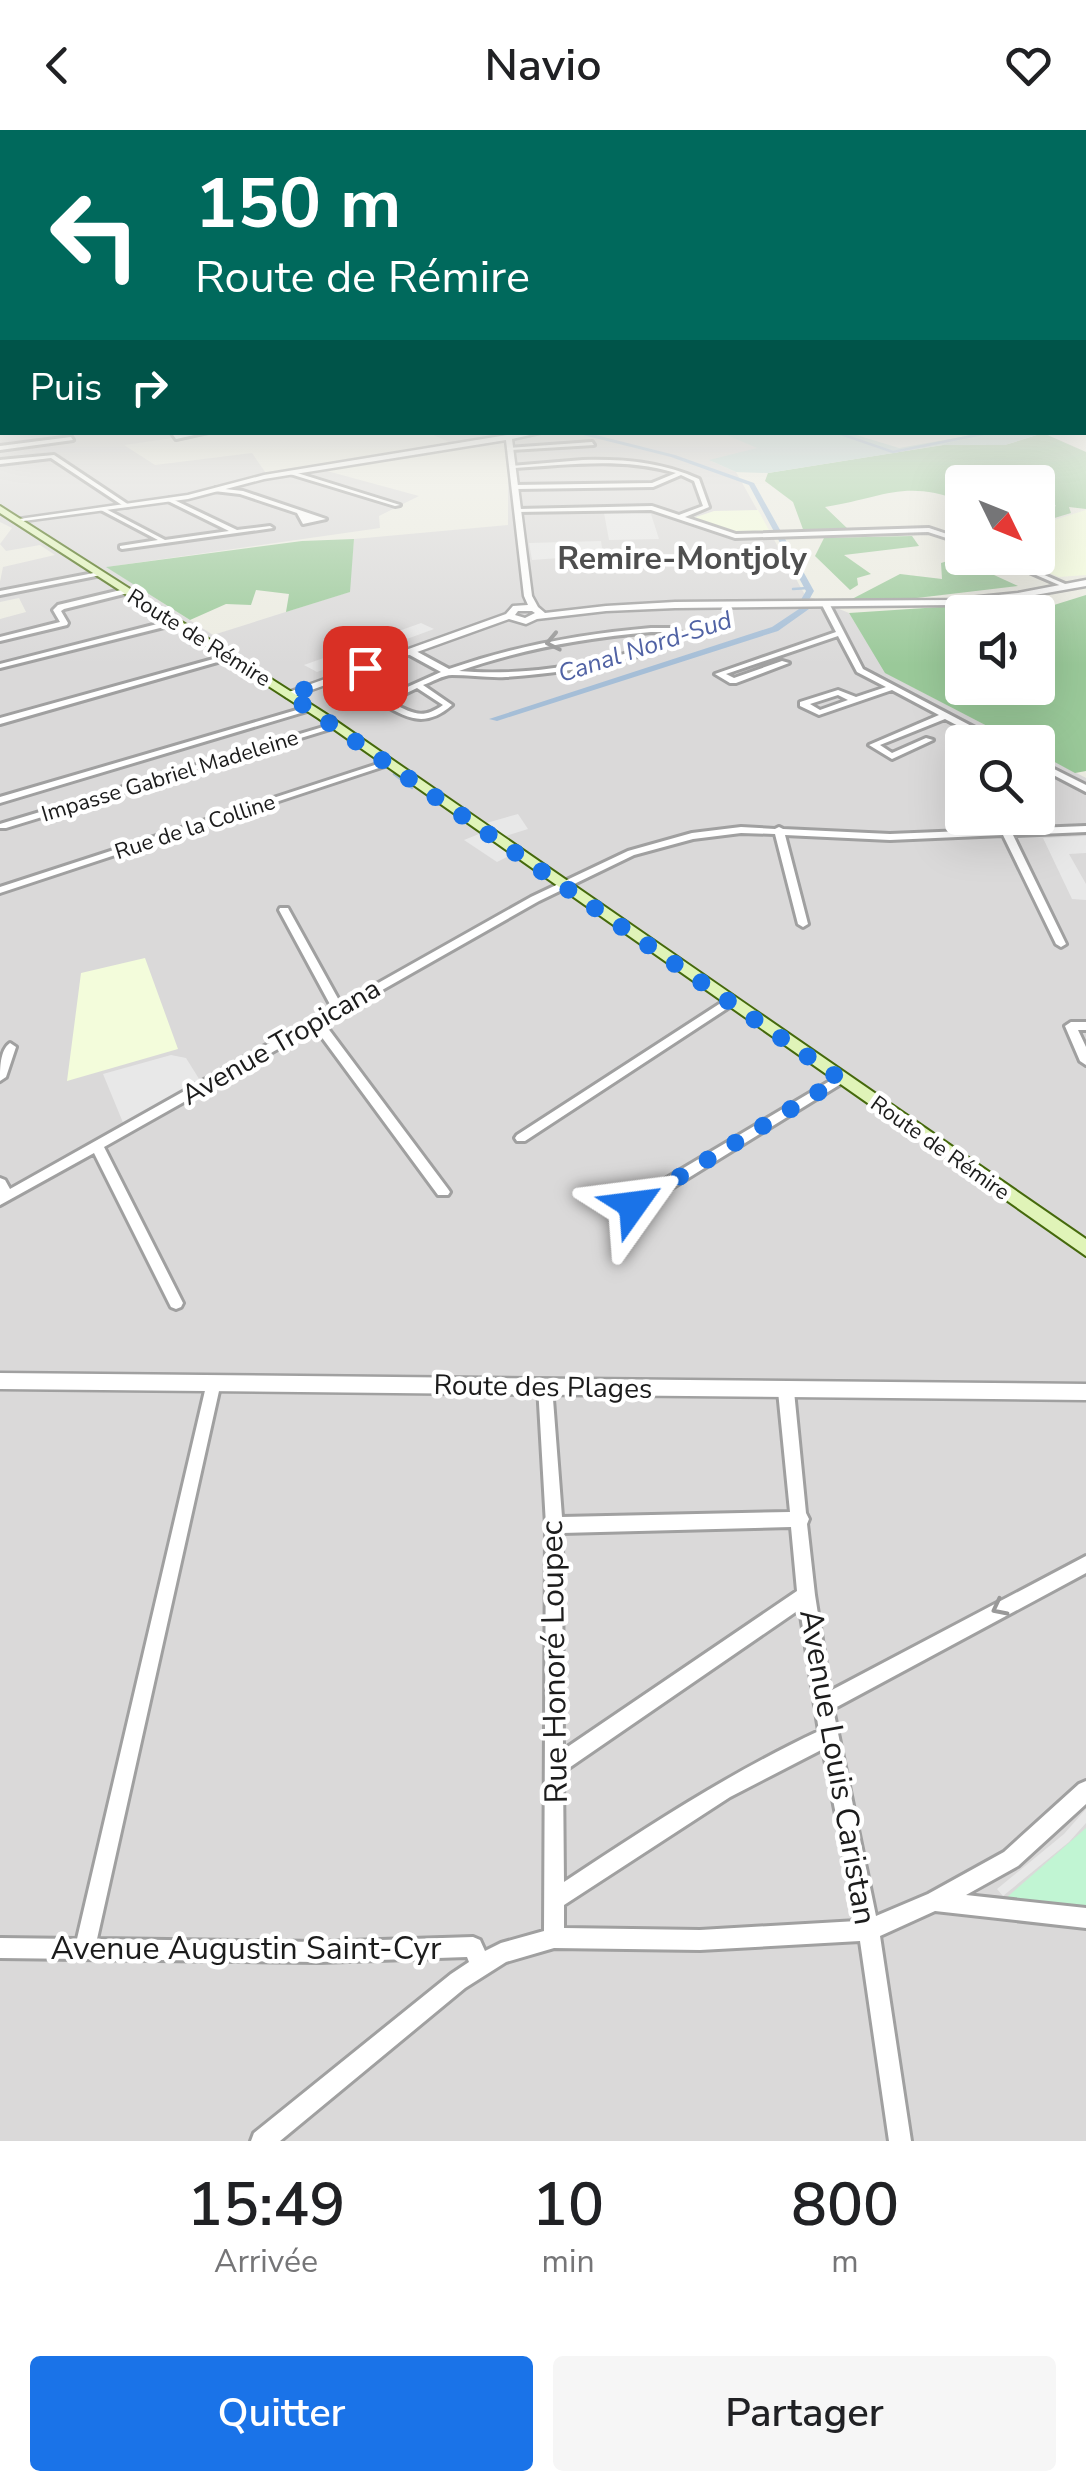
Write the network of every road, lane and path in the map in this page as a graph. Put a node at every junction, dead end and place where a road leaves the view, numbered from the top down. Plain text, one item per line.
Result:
1 (83, 477) edge
2 (278, 477) edge
3 (305, 477) edge
4 (515, 477) edge
5 (672, 477) edge
6 (689, 477) edge
7 (239, 488) junction
8 (516, 488) junction
9 (170, 500) junction
10 (398, 505) dead end
11 (127, 506) junction
12 (0, 509) edge
13 (102, 510) junction
14 (518, 510) junction
15 (300, 513) dead end
16 (678, 516) junction
17 (16, 520) junction
18 (270, 528) dead end
19 (235, 532) junction
20 (945, 535) edge
21 (164, 541) junction
22 (122, 547) dead end
23 (99, 574) junction
24 (1042, 575) edge
25 (1086, 582) edge
26 (1067, 586) junction
27 (125, 591) junction
28 (0, 593) edge
29 (528, 596) junction
30 (826, 605) junction
31 (662, 608) junction
32 (537, 612) junction
33 (514, 615) junction
34 (173, 622) junction
35 (666, 630) junction
36 (840, 633) junction
37 (0, 639) edge
38 (415, 653) junction
39 (771, 655) junction
40 (230, 656) junction
41 (0, 666) edge
42 (451, 673) junction
43 (418, 686) junction
44 (890, 688) junction
45 (293, 698) junction
46 (855, 700) junction
47 (310, 709) junction
48 (944, 716) junction
49 (0, 721) edge
50 (962, 725) edge
51 (336, 726) junction
52 (910, 730) junction
53 (390, 763) junction
54 (1055, 776) edge
55 (1086, 790) edge
56 (0, 800) edge
57 (3, 826) dead end
58 (1086, 829) edge
59 (779, 830) junction
60 (1055, 831) edge
61 (977, 835) edge
62 (1006, 835) edge
63 (562, 884) junction
64 (0, 890) edge
65 (284, 910) dead end
66 (804, 924) dead end
67 (1061, 944) dead end
68 (730, 1000) junction
69 (338, 1009) junction
70 (316, 1022) junction
71 (1086, 1026) edge
72 (10, 1047) dead end
73 (1086, 1061) edge
74 (0, 1077) edge
75 (840, 1079) junction
76 (521, 1138) dead end
77 (98, 1147) junction
78 (444, 1192) dead end
79 (2, 1193) edge
80 (633, 1205) dead end
81 (1086, 1249) edge
82 (176, 1303) dead end
83 (0, 1381) edge
84 (214, 1382) junction
85 (545, 1386) junction
86 (786, 1391) junction
87 (1086, 1392) edge
88 (800, 1520) junction
89 (554, 1525) junction
90 (1086, 1564) edge
91 (806, 1595) junction
92 (823, 1705) junction
93 (830, 1736) junction
94 (556, 1766) junction
95 (1086, 1790) edge
96 (556, 1899) junction
97 (935, 1901) junction
98 (1086, 1918) edge
99 (868, 1930) junction
100 (554, 1938) junction
101 (0, 1948) edge
102 (85, 1948) junction
103 (481, 1965) junction
104 (262, 2141) edge
105 (900, 2141) edge

1 - 11 street
2 - 7 street
3 - 10 street
4 - 8 street
5 - 8 street
6 - 16 street
7 - 9 street
7 - 15 street
8 - 14 street
9 - 11 street
9 - 19 street
11 - 13 street
12 - 17 main road, Route de Rémire
13 - 17 street
13 - 21 street
14 - 16 street
14 - 29 street
16 - 20 street
17 - 23 main road, Route de Rémire
18 - 19 street
19 - 21 street
21 - 22 street
23 - 27 main road, Route de Rémire
23 - 28 street
24 - 26 street
25 - 26 street
26 - 30 street
27 - 34 main road, Route de Rémire
27 - 37 street
29 - 32 street
29 - 33 street
30 - 31 street
30 - 36 street
31 - 32 street
31 - 35 street
32 - 33 street
33 - 38 street
34 - 40 main road, Route de Rémire
34 - 41 street
35 -> 42 street
35 - 42 street
36 - 39 street
36 - 44 street
38 - 42 street
38 - 45 street
39 - 39 street
40 - 45 main road, Route de Rémire
40 - 49 street
42 - 43 street
43 - 43 street
44 - 46 street
44 - 48 street
45 - 47 main road, Route de Rémire
46 - 46 street
47 - 51 main road, Route de Rémire
47 - 56 street
48 - 50 street
48 - 52 street
51 - 53 main road, Route de Rémire
51 - 57 street, Impasse Gabriel Madeleine
52 - 52 street
53 - 63 main road, Route de Rémire
53 - 64 street, Rue de la Colline
54 - 55 street
58 - 60 street, Avenue Tropicana
59 - 61 street, Avenue Tropicana
59 - 63 street, Avenue Tropicana
59 - 66 street
62 - 67 street
63 - 68 main road, Route de Rémire
63 - 69 street, Avenue Tropicana
65 - 69 street
68 - 75 main road, Route de Rémire
68 - 76 street
69 - 70 street, Avenue Tropicana
70 - 77 street, Avenue Tropicana
70 - 78 street
71 - 73 street
72 - 74 street
75 - 80 street
75 - 81 main road, Route de Rémire
77 - 79 street, Avenue Tropicana
77 - 82 street
83 - 84 street, Route des Plages
84 - 85 street, Route des Plages
84 - 102 street
85 - 86 street, Route des Plages
85 - 89 street, Rue Honoré Loupec
86 - 87 street, Route des Plages
86 - 88 street, Avenue Louis Caristan
88 - 89 street
88 - 91 street, Avenue Louis Caristan
89 - 94 street, Rue Honoré Loupec
90 -> 92 street
91 - 92 street, Avenue Louis Caristan
91 - 94 street
92 - 93 street, Avenue Louis Caristan
93 - 96 street
93 - 99 street, Avenue Louis Caristan
94 - 96 street, Rue Honoré Loupec
95 - 97 street
96 - 100 street, Rue Honoré Loupec
97 - 98 street
97 - 99 street
99 - 100 street
99 - 105 street, Avenue Louis Caristan
100 - 103 street
101 - 102 street, Avenue Augustin Saint-Cyr
102 - 103 street, Avenue Augustin Saint-Cyr
103 - 104 street

